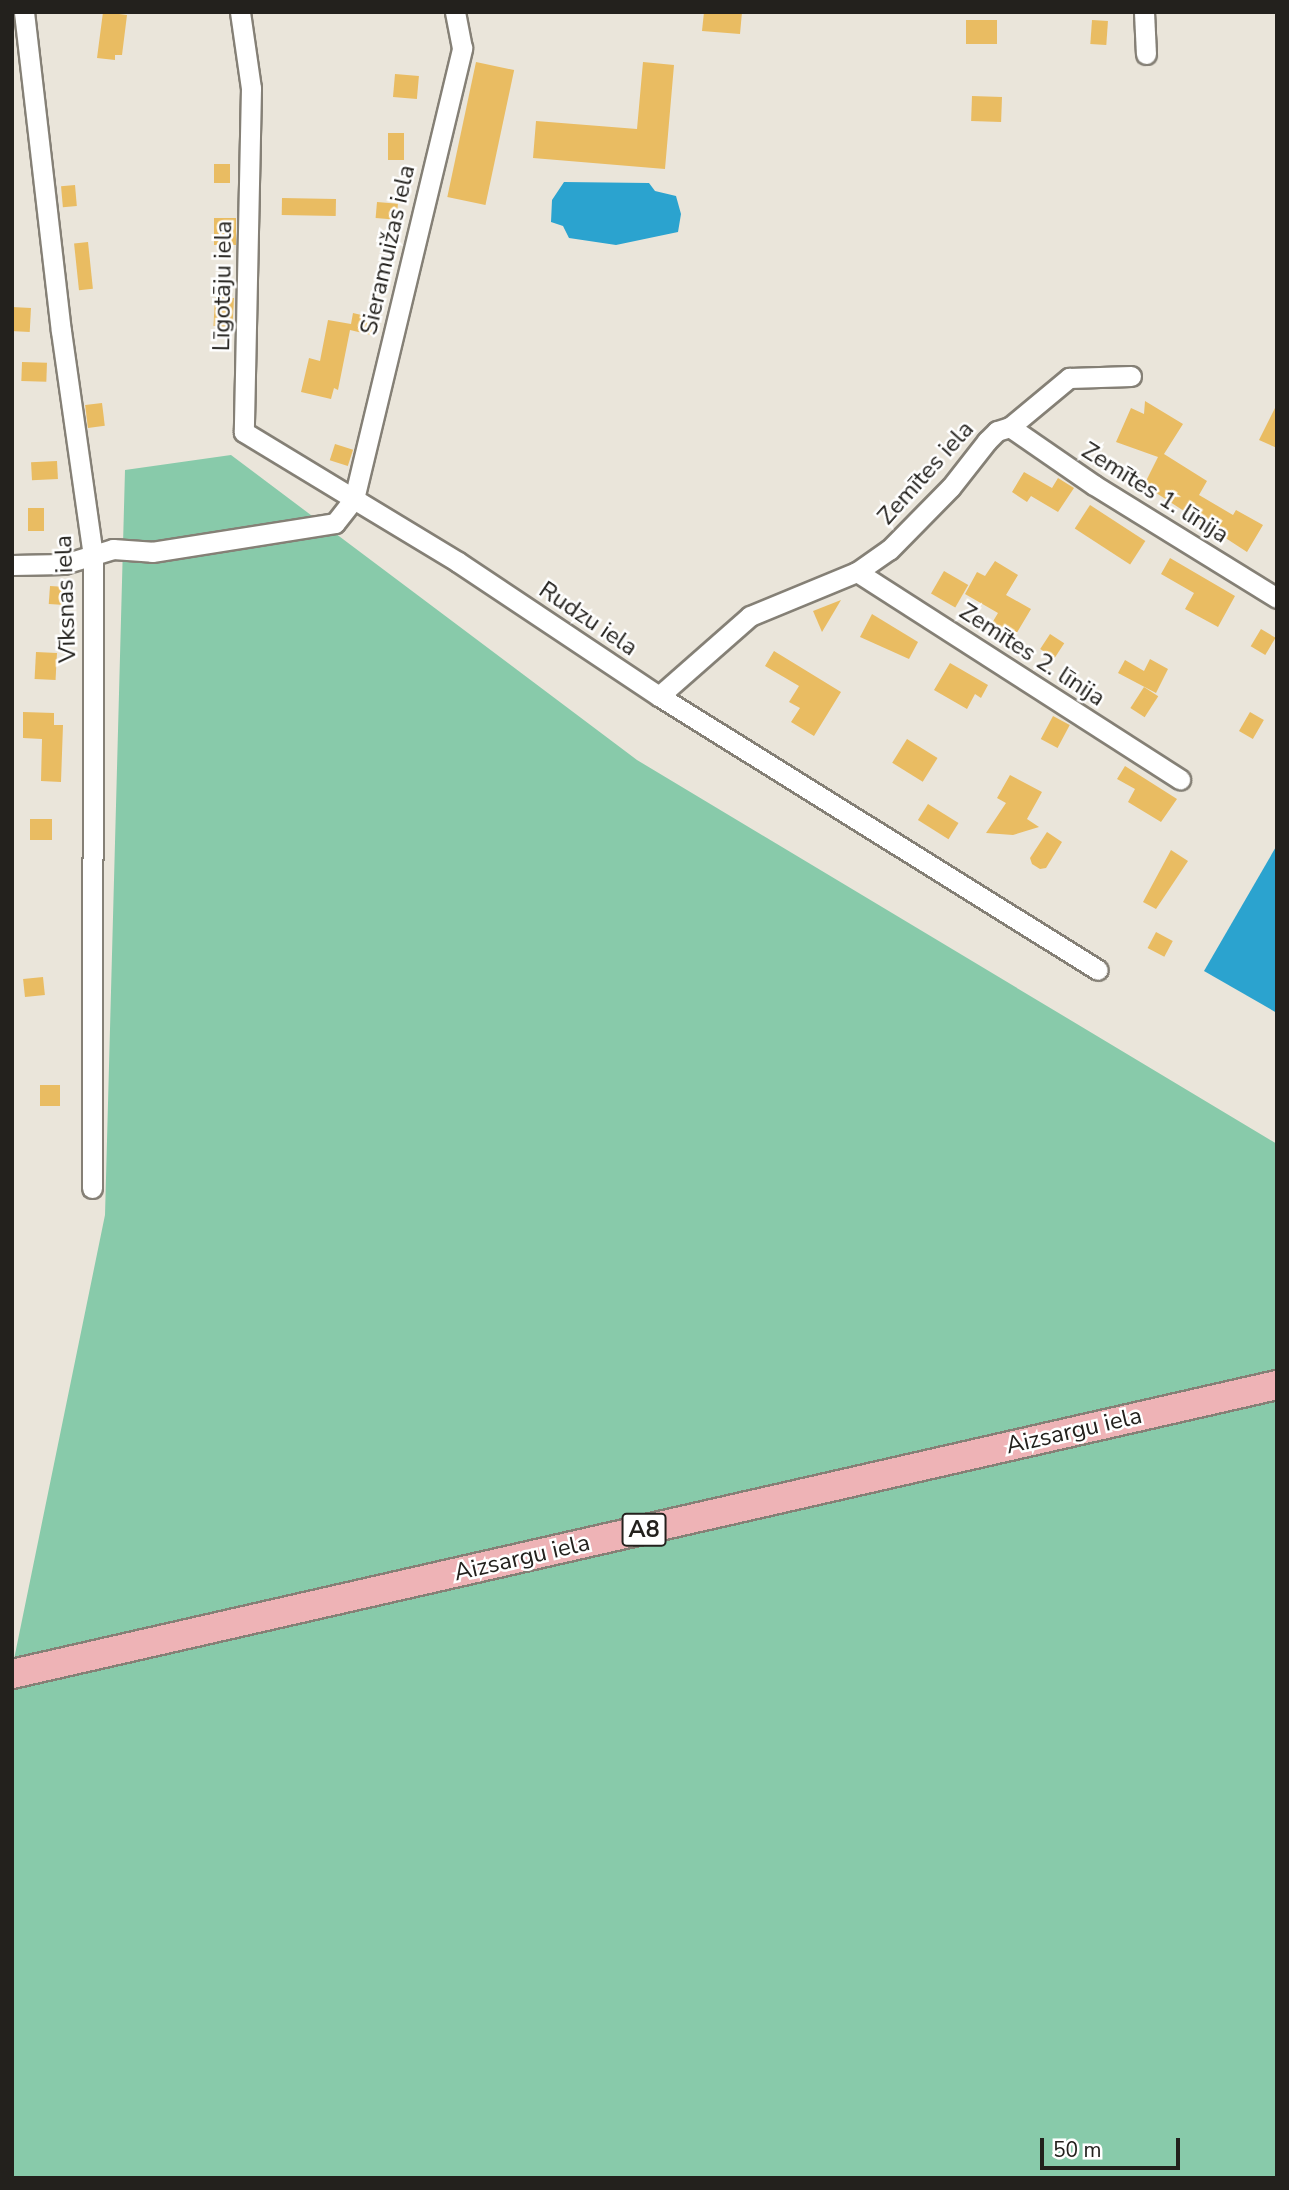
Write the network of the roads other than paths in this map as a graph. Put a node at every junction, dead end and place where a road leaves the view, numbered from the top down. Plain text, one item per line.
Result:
1 (24, 12) edge
2 (240, 12) edge
3 (456, 12) edge
4 (1144, 12) edge
5 (1146, 54) dead end
6 (1131, 376) dead end
7 (1010, 427) junction
8 (354, 499) junction
9 (93, 555) junction
10 (12, 565) edge
11 (858, 572) junction
12 (1277, 598) edge
13 (659, 696) junction
14 (1180, 779) dead end
15 (1098, 970) dead end
16 (92, 1188) dead end
17 (1277, 1385) edge
18 (12, 1674) edge

1 - 9 street, Vīksnas iela
2 - 8 street, Līgotāju iela
3 - 8 street, Sieramuižas iela
4 - 5 street
6 - 7 street, Zemītes iela
7 - 11 street, Zemītes iela
7 - 12 street, Zemītes 1. līnija
8 - 9 street
8 - 13 street, Rudzu iela
9 - 10 street
9 - 16 street, Vīksnas iela
11 - 13 street, Zemītes iela
11 - 14 street, Zemītes 2. līnija
13 - 15 street, Rudzu iela
17 - 18 highway, Aizsargu iela / A8

